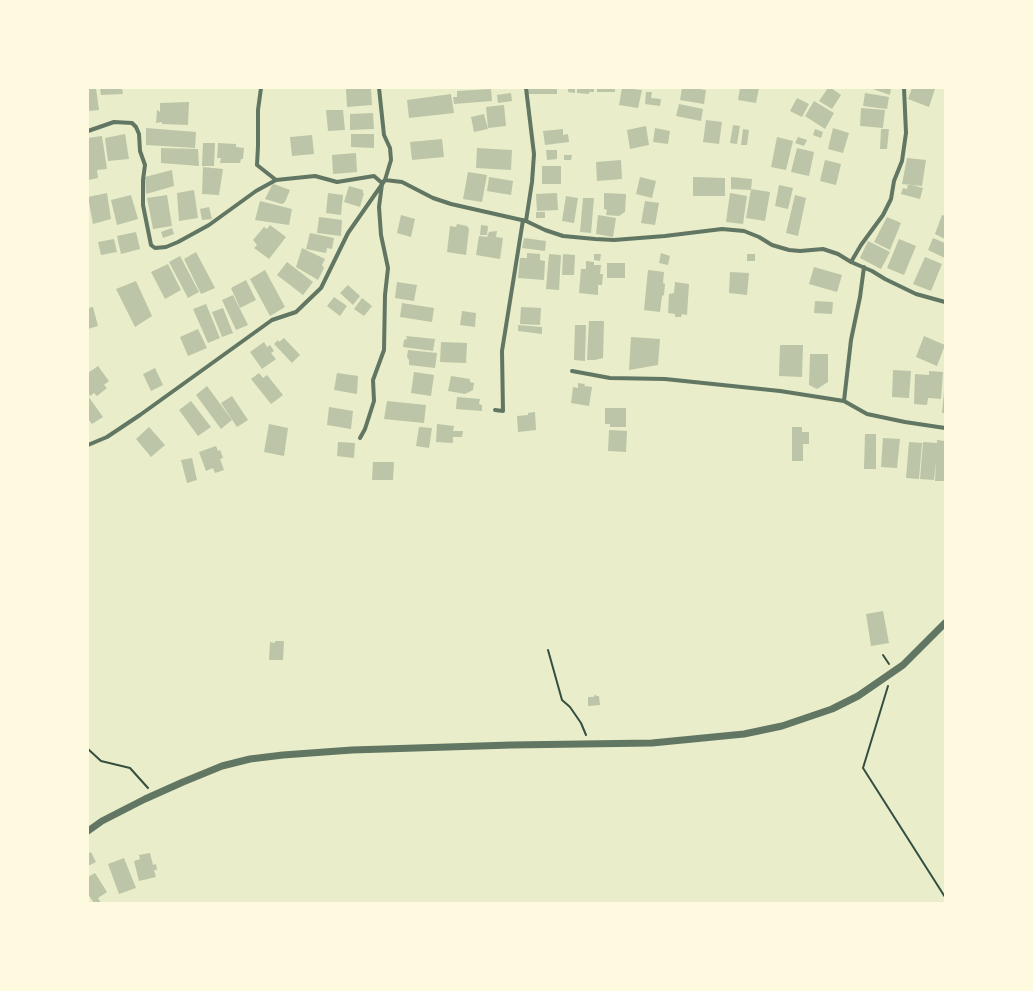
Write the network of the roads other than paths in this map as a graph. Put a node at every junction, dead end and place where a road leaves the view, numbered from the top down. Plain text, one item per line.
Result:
1 (261, 88) edge
2 (379, 88) edge
3 (526, 88) edge
4 (904, 88) edge
5 (88, 131) edge
6 (276, 180) junction
7 (383, 181) junction
8 (524, 220) junction
9 (851, 262) junction
10 (864, 267) junction
11 (945, 302) edge
12 (572, 371) dead end
13 (844, 401) junction
14 (495, 410) dead end
15 (945, 428) edge
16 (360, 438) dead end
17 (88, 445) edge
18 (945, 623) edge
19 (88, 831) edge

1 - 6 street
2 - 7 street
3 - 8 street
4 - 9 street
5 - 6 street
6 - 7 street
7 - 8 street
7 - 16 street
7 - 17 street
8 - 9 street
8 - 14 street
9 - 10 street
10 - 11 street
10 - 13 street
12 - 13 street
13 - 15 street
18 - 19 street

